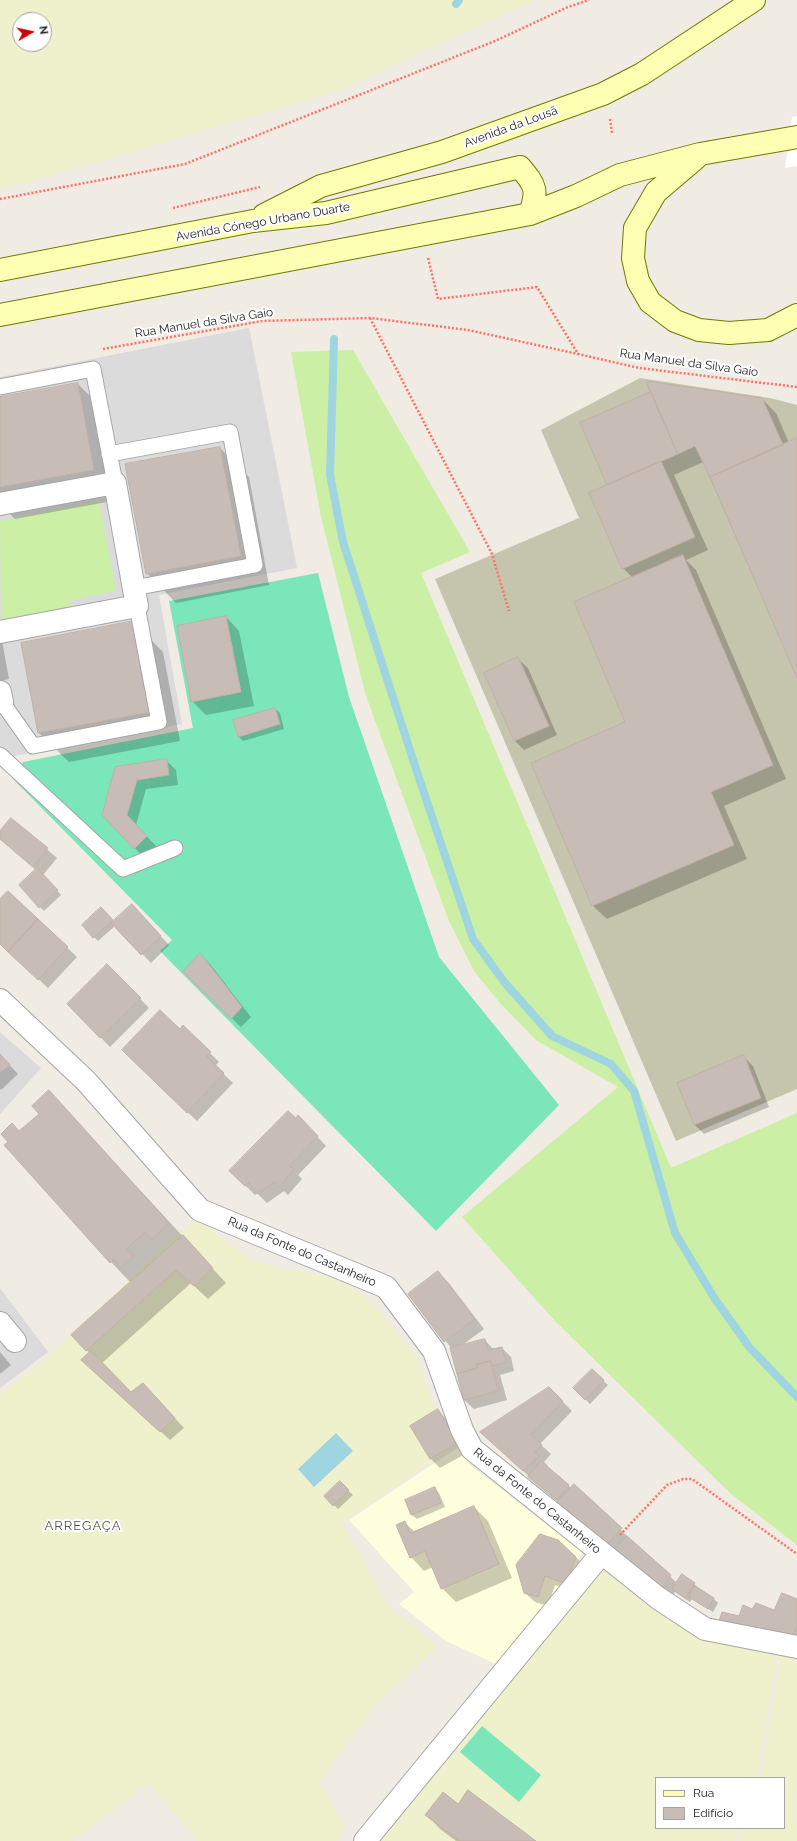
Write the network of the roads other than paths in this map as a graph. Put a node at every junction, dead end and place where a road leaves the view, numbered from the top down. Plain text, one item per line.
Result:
1 (754, 0) edge
2 (793, 138) edge
3 (700, 154) junction
4 (530, 214) junction
5 (253, 221) junction
6 (0, 270) edge
7 (0, 315) edge
8 (797, 315) edge
9 (0, 387) edge
10 (109, 454) junction
11 (115, 483) junction
12 (0, 504) edge
13 (136, 597) junction
14 (0, 632) edge
15 (1, 698) edge
16 (0, 755) edge
17 (175, 848) dead end
18 (0, 1000) edge
19 (0, 1323) edge
20 (15, 1341) dead end
21 (601, 1554) junction
22 (797, 1647) edge
23 (365, 1841) edge

1 - 5 main road, Avenida da Lousã
2 - 3 main road
3 - 4 main road
3 - 8 main road
4 - 5 main road, Avenida Cónego Urbano Duarte
4 - 7 main road
5 - 6 main road, Avenida Cónego Urbano Duarte
9 - 10 lane
10 - 11 lane
10 - 13 lane
11 - 12 street
11 - 13 street
13 - 14 street
13 - 15 lane
16 - 17 lane
18 - 21 street, Rua da Fonte do Castanheiro
19 - 20 street
21 - 22 street, Rua da Fonte do Castanheiro
21 - 23 street

